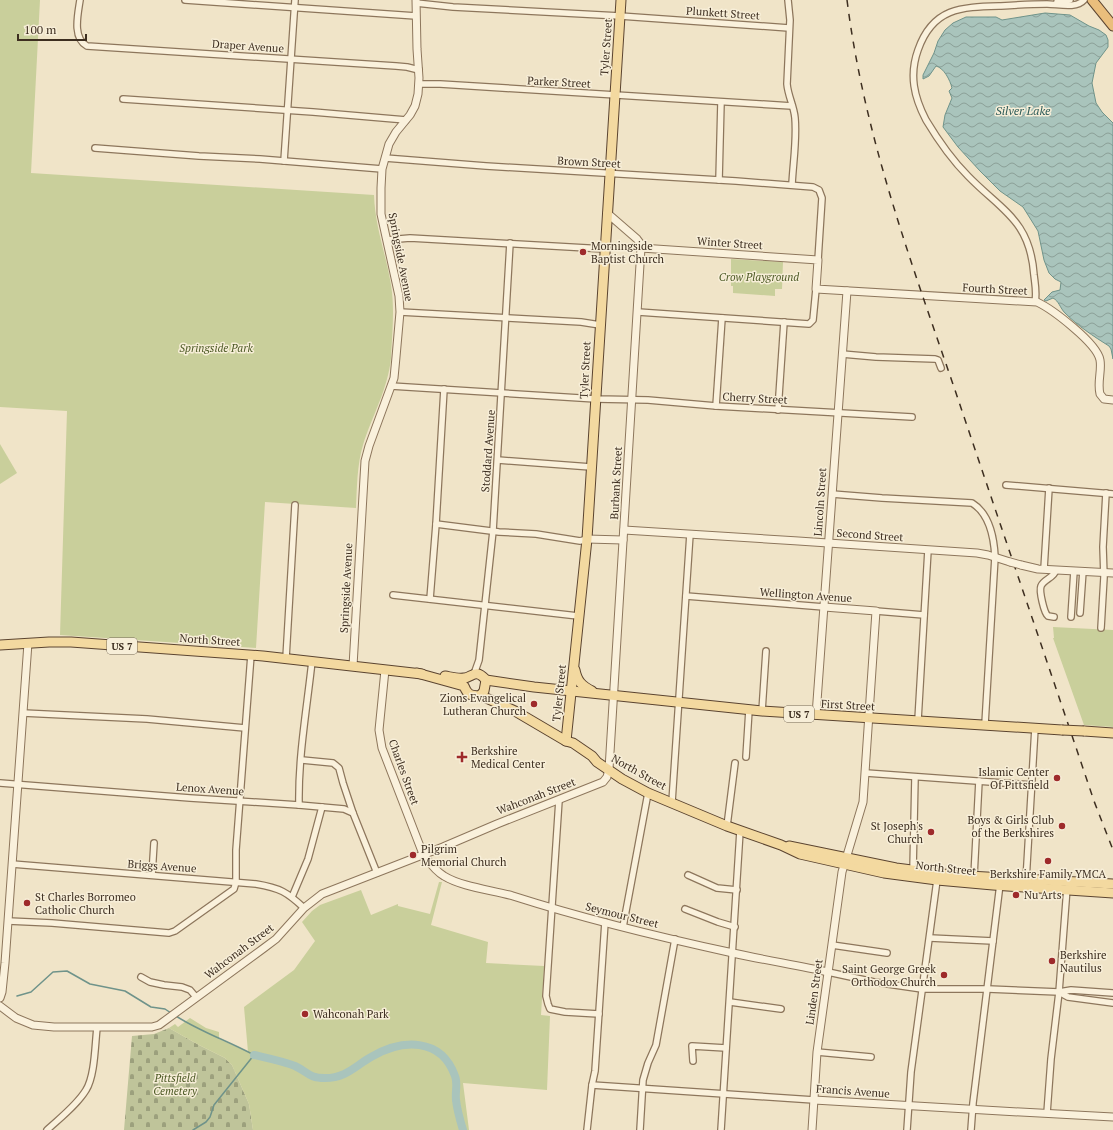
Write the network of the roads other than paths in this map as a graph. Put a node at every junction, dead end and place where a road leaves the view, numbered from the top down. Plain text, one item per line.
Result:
1 (80, 0) edge
2 (185, 0) edge
3 (194, 0) edge
4 (295, 0) edge
5 (621, 0) edge
6 (788, 0) edge
7 (1070, 0) edge
8 (1084, 0) edge
9 (1092, 0) edge
10 (416, 2) edge
11 (1046, 4) junction
12 (294, 7) junction
13 (416, 16) junction
14 (620, 16) junction
15 (1113, 26) edge
16 (790, 28) junction
17 (291, 59) junction
18 (419, 70) junction
19 (419, 84) junction
20 (615, 95) junction
21 (123, 99) dead end
22 (721, 102) junction
23 (792, 106) junction
24 (288, 110) junction
25 (406, 120) junction
26 (95, 148) dead end
27 (385, 158) junction
28 (284, 161) junction
29 (382, 170) junction
30 (610, 173) junction
31 (719, 180) junction
32 (792, 185) junction
33 (607, 213) junction
34 (387, 240) junction
35 (510, 243) junction
36 (641, 248) junction
37 (605, 249) junction
38 (818, 260) junction
39 (816, 289) junction
40 (847, 291) junction
41 (1035, 302) junction
42 (400, 312) junction
43 (638, 312) junction
44 (722, 318) junction
45 (506, 319) junction
46 (784, 322) junction
47 (600, 325) junction
48 (842, 354) junction
49 (941, 368) dead end
50 (391, 386) junction
51 (444, 389) junction
52 (502, 393) junction
53 (596, 399) junction
54 (631, 400) junction
55 (1113, 400) edge
56 (716, 406) junction
57 (778, 410) junction
58 (838, 413) junction
59 (912, 417) dead end
60 (498, 460) junction
61 (591, 467) junction
62 (1006, 485) dead end
63 (1049, 488) junction
64 (1106, 493) junction
65 (832, 494) junction
66 (1113, 494) edge
67 (295, 505) dead end
68 (436, 524) junction
69 (624, 530) junction
70 (493, 531) junction
71 (690, 534) junction
72 (587, 539) junction
73 (623, 540) junction
74 (828, 544) junction
75 (928, 550) junction
76 (995, 557) junction
77 (1044, 569) junction
78 (1056, 570) junction
79 (1074, 571) junction
80 (1083, 572) junction
81 (1105, 572) junction
82 (1113, 573) edge
83 (393, 595) dead end
84 (686, 596) junction
85 (430, 599) junction
86 (484, 606) junction
87 (824, 607) junction
88 (876, 611) junction
89 (1080, 613) dead end
90 (924, 614) junction
91 (578, 616) junction
92 (1054, 617) dead end
93 (1071, 617) dead end
94 (1101, 628) dead end
95 (28, 643) junction
96 (0, 645) edge
97 (766, 651) dead end
98 (251, 655) junction
99 (286, 658) junction
100 (312, 661) junction
101 (574, 663) junction
102 (353, 666) junction
103 (386, 670) junction
104 (482, 678) junction
105 (465, 683) junction
106 (572, 691) junction
107 (595, 693) junction
108 (614, 695) junction
109 (480, 696) junction
110 (678, 703) junction
111 (749, 710) junction
112 (762, 711) junction
113 (23, 713) junction
114 (816, 715) junction
115 (869, 718) junction
116 (918, 720) junction
117 (985, 724) junction
118 (245, 728) junction
119 (1036, 728) junction
120 (1113, 733) edge
121 (566, 741) junction
122 (746, 757) dead end
123 (302, 760) junction
124 (735, 764) dead end
125 (609, 769) junction
126 (866, 773) junction
127 (916, 777) junction
128 (979, 781) junction
129 (0, 783) edge
130 (1033, 785) junction
131 (18, 786) junction
132 (648, 793) junction
133 (559, 800) junction
134 (240, 801) junction
135 (672, 802) junction
136 (300, 805) junction
137 (322, 807) junction
138 (353, 813) junction
139 (727, 826) junction
140 (740, 831) junction
141 (154, 842) dead end
142 (423, 854) junction
143 (845, 861) junction
144 (12, 864) junction
145 (913, 870) junction
146 (377, 873) junction
147 (152, 875) junction
148 (688, 875) dead end
149 (974, 876) junction
150 (937, 880) junction
151 (236, 882) junction
152 (1000, 882) junction
153 (1026, 883) junction
154 (1113, 884) edge
155 (1067, 886) junction
156 (737, 890) junction
157 (1113, 893) edge
158 (292, 897) junction
159 (304, 908) junction
160 (553, 908) junction
161 (685, 909) dead end
162 (8, 921) junction
163 (605, 922) junction
164 (624, 927) junction
165 (735, 927) junction
166 (930, 938) junction
167 (675, 939) junction
168 (993, 942) junction
169 (832, 945) junction
170 (732, 953) junction
171 (887, 954) dead end
172 (828, 972) junction
173 (142, 978) dead end
174 (922, 989) junction
175 (988, 989) junction
176 (1059, 992) junction
177 (1113, 993) edge
178 (196, 997) junction
179 (0, 998) edge
180 (730, 1002) junction
181 (1113, 1004) edge
182 (0, 1006) edge
183 (781, 1009) dead end
184 (599, 1014) junction
185 (97, 1028) junction
186 (726, 1048) junction
187 (817, 1052) junction
188 (871, 1057) dead end
189 (693, 1061) dead end
190 (592, 1085) junction
191 (642, 1088) junction
192 (723, 1093) junction
193 (814, 1100) junction
194 (908, 1105) junction
195 (973, 1109) junction
196 (1047, 1113) junction
197 (1113, 1117) edge
198 (47, 1130) edge
199 (587, 1130) edge
200 (640, 1130) edge
201 (721, 1130) edge
202 (812, 1130) edge
203 (907, 1130) edge
204 (971, 1130) edge

1 - 17 street, Draper Avenue
2 - 3 street
3 - 12 street
4 - 12 street
5 - 14 main road, Tyler Street
6 - 16 street
7 - 11 street
8 - 11 street
9 - 15 highway
10 - 13 street, Springside Avenue
10 - 14 street, Plunkett Street
11 - 41 street
12 - 13 street
12 - 17 street
13 - 18 street, Springside Avenue
14 - 16 street, Plunkett Street
14 - 20 main road, Tyler Street
16 - 23 street
17 - 18 street, Draper Avenue
17 - 24 street
18 - 19 street, Springside Avenue
19 - 20 street, Parker Street
19 - 25 street, Springside Avenue
20 - 22 street, Parker Street
20 - 30 main road, Tyler Street
21 - 24 street
22 - 23 street, Parker Street
22 - 31 street
23 - 32 street
24 - 25 street
24 - 28 street
25 - 27 street, Springside Avenue
26 - 28 street
27 - 29 street, Springside Avenue
27 - 30 street, Brown Street
28 - 29 street
29 - 34 street, Springside Avenue
30 - 31 street, Brown Street
30 - 33 main road, Tyler Street
31 - 32 street, Brown Street
32 - 38 street, Brown Street
33 - 36 street
33 - 37 main road, Tyler Street
34 - 35 street
34 - 42 street, Springside Avenue
35 - 37 street
35 - 45 street, Stoddard Avenue
36 - 38 street, Winter Street
36 - 43 street, Burbank Street
37 - 47 main road, Tyler Street
38 - 39 street
39 - 40 street, Fourth Street
39 - 46 street
40 - 41 street, Fourth Street
40 - 48 street, Lincoln Street
41 - 55 street, Fourth Street
42 - 45 street
42 - 50 street, Springside Avenue
43 - 44 street
43 - 54 street, Burbank Street
44 - 46 street
44 - 56 street
45 - 47 street
45 - 52 street, Stoddard Avenue
46 - 57 street
47 - 53 main road, Tyler Street
48 - 49 street
48 - 58 street, Lincoln Street
50 - 51 street, Cherry Street
50 - 102 street, Springside Avenue
51 - 52 street, Cherry Street
51 - 68 street
52 - 53 street, Cherry Street
52 - 60 street, Stoddard Avenue
53 - 54 street, Cherry Street
53 - 61 main road, Tyler Street
54 - 56 street, Cherry Street
54 - 69 street, Burbank Street
56 - 57 street, Cherry Street
57 - 58 street, Cherry Street
58 - 59 street, Cherry Street
58 - 65 street, Lincoln Street
60 - 61 street
60 - 70 street, Stoddard Avenue
61 - 72 main road, Tyler Street
62 - 63 street
63 - 64 street
63 - 77 street
64 - 66 street
64 - 81 street
65 - 74 street, Lincoln Street
65 - 76 street
67 - 99 street
68 - 70 street
68 - 85 street
69 - 71 street, Second Street
69 - 73 street, Burbank Street
70 - 72 street
70 - 86 street, Stoddard Avenue
71 - 74 street, Second Street
71 - 84 street
72 - 73 street
72 - 91 main road, Tyler Street
73 - 108 street, Burbank Street
74 - 75 street, Second Street
74 - 87 street, Lincoln Street
75 - 76 street, Second Street
75 - 90 street
76 - 77 street, Second Street, bridge
76 - 117 street
77 - 78 street, Second Street
78 - 79 street, Second Street
78 - 92 street
79 - 80 street, Second Street
79 - 93 street
80 - 81 street, Second Street
80 - 89 street
81 - 82 street, Second Street
81 - 94 street
83 - 85 street
84 - 87 street, Wellington Avenue
84 - 110 street
85 - 86 street
86 - 91 street
86 - 104 street, Stoddard Avenue
87 - 88 street, Wellington Avenue
87 - 114 street, Lincoln Street
88 - 90 street, Wellington Avenue
88 - 115 street, Linden Street
90 - 116 street
91 - 101 main road, Tyler Street
95 - 96 main road, North Street / US 7
95 - 98 main road, North Street / US 7
95 - 113 street
97 - 112 street
98 - 99 main road, North Street / US 7
98 - 118 street
99 - 100 main road, North Street / US 7
100 - 102 main road, North Street / US 7
100 - 123 street
101 - 106 main road, Tyler Street
101 - 107 main road
102 - 103 main road, North Street / US 7
103 - 105 main road, North Street / US 7
103 - 142 street, Charles Street
104 - 105 main road
104 - 106 main road, First Street / US 7
104 - 109 main road
105 - 109 main road, North Street
106 - 107 main road, First Street / US 7
106 - 121 main road, Tyler Street
107 - 108 main road, First Street / US 7
108 - 110 main road, First Street / US 7
108 - 125 street, Burbank Street
109 - 121 main road, North Street
110 - 111 main road, First Street / US 7
110 - 135 street
111 - 112 main road, First Street / US 7
111 - 122 street
112 - 114 main road, First Street / US 7
113 - 118 street
113 - 131 street
114 - 115 main road, First Street / US 7
115 - 116 main road, First Street / US 7
115 - 126 street, Linden Street
116 - 117 main road, First Street / US 7
117 - 119 main road, First Street / US 7
118 - 134 street
119 - 120 main road, First Street / US 7, bridge
119 - 130 street
121 - 125 main road, North Street
123 - 136 street
123 - 138 street
124 - 139 street
125 - 132 main road, North Street
125 - 133 street, Wahconah Street
126 - 127 street
126 - 143 street, Linden Street
127 - 128 street
127 - 145 street
128 - 130 street
128 - 149 street
129 - 131 street, Lenox Avenue
130 - 153 street
131 - 134 street, Lenox Avenue
131 - 144 street
132 - 135 main road, North Street
132 - 164 street
133 - 142 street, Wahconah Street
133 - 160 street
134 - 136 street, Lenox Avenue
134 - 151 street
135 - 139 main road, North Street
136 - 137 street, Lenox Avenue
137 - 138 street, Lenox Avenue
137 - 158 street
138 - 146 street
139 - 140 main road, North Street
140 - 143 main road, North Street
140 - 156 street
141 - 147 street
142 - 146 street, Wahconah Street
142 - 160 street, Seymour Street
143 - 145 main road, North Street
143 - 150 main road, North Street
143 - 169 street, Linden Street
144 - 147 street, Briggs Avenue
144 - 162 street
145 - 149 main road, North Street
146 - 159 street, Wahconah Street
147 - 151 street, Briggs Avenue
148 - 156 street
149 - 152 main road, North Street
150 - 152 main road, North Street
150 - 166 street
151 - 158 street, Briggs Avenue
151 - 162 street
152 - 153 main road, North Street
152 - 168 street
153 - 155 main road, North Street
154 - 155 main road, North Street
155 - 157 main road, North Street
155 - 176 street
156 - 165 street
158 - 159 street, Briggs Avenue
159 - 178 street, Wahconah Street
160 - 163 street, Seymour Street
160 - 184 street
161 - 165 street
162 - 179 street
163 - 164 street, Seymour Street
163 - 184 street
164 - 167 street, Seymour Street
165 - 170 street
166 - 168 street
166 - 174 street
167 - 170 street, Seymour Street
167 - 191 street
168 - 175 street
169 - 171 street
169 - 172 street, Linden Street
170 - 172 street, Seymour Street
170 - 180 street
172 - 174 street
172 - 187 street, Linden Street
173 - 178 street
174 - 175 street
174 - 194 street
175 - 176 street
175 - 195 street
176 - 177 street
176 - 181 street
176 - 196 street
178 - 185 street, Wahconah Street
180 - 183 street
180 - 186 street
182 - 185 street, Wahconah Street
184 - 190 street
185 - 198 street
186 - 189 street
186 - 192 street
187 - 188 street
187 - 193 street, Linden Street
190 - 191 street, Francis Avenue
190 - 199 street
191 - 192 street, Francis Avenue
191 - 200 street
192 - 193 street, Francis Avenue
192 - 201 street
193 - 194 street, Francis Avenue
193 - 202 street, Linden Street
194 - 195 street, Francis Avenue
194 - 203 street
195 - 196 street, Francis Avenue
195 - 204 street
196 - 197 street, Francis Avenue

